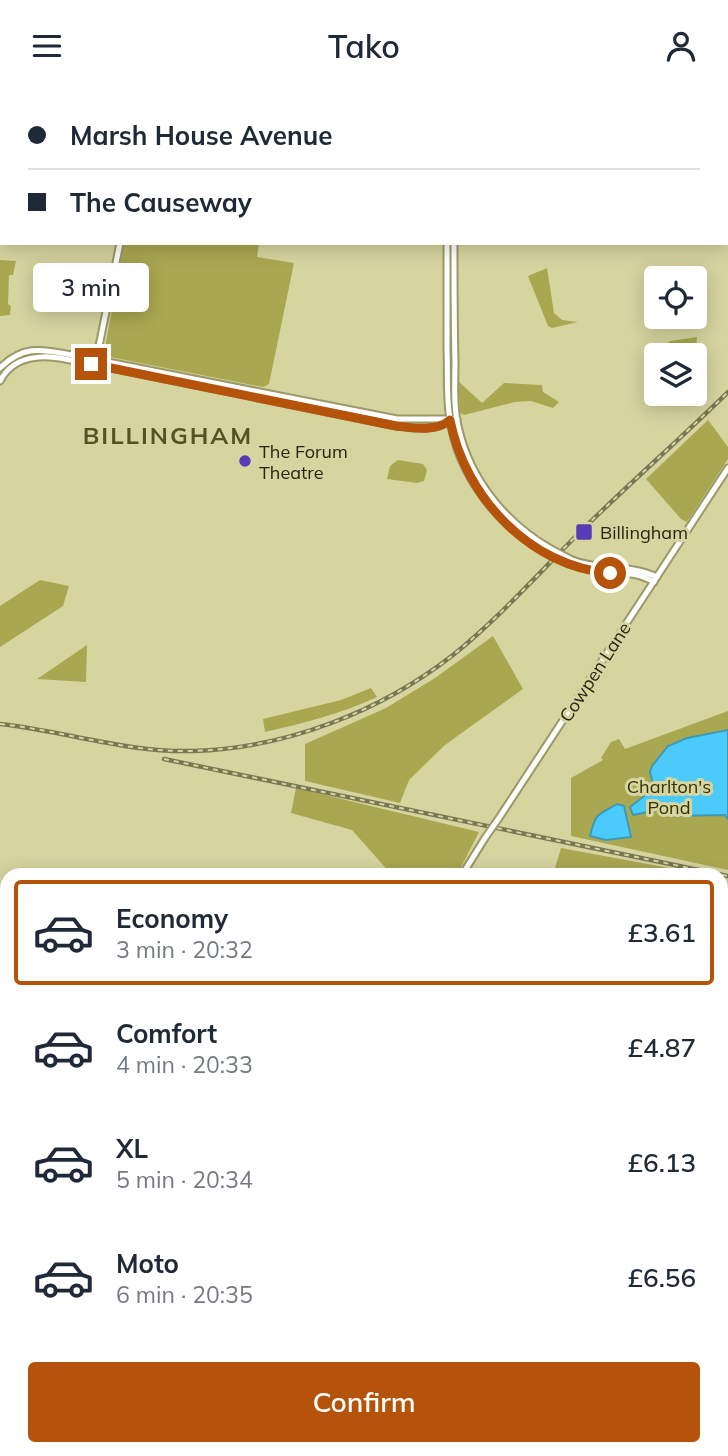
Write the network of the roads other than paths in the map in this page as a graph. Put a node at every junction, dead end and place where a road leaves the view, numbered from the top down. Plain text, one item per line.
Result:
1 (120, 245) edge
2 (447, 245) edge
3 (454, 245) edge
4 (98, 357) junction
5 (0, 367) edge
6 (96, 367) junction
7 (0, 381) edge
8 (453, 420) junction
9 (728, 468) edge
10 (656, 579) junction
11 (466, 868) edge

1 - 4 street
2 - 8 street
3 - 8 street
4 - 5 street
4 - 6 street
4 - 6 street
4 - 8 street
6 - 7 street
6 - 8 street
8 - 10 street, bridge
9 - 10 street, Cowpen Lane
10 - 11 street, Cowpen Lane, bridge

